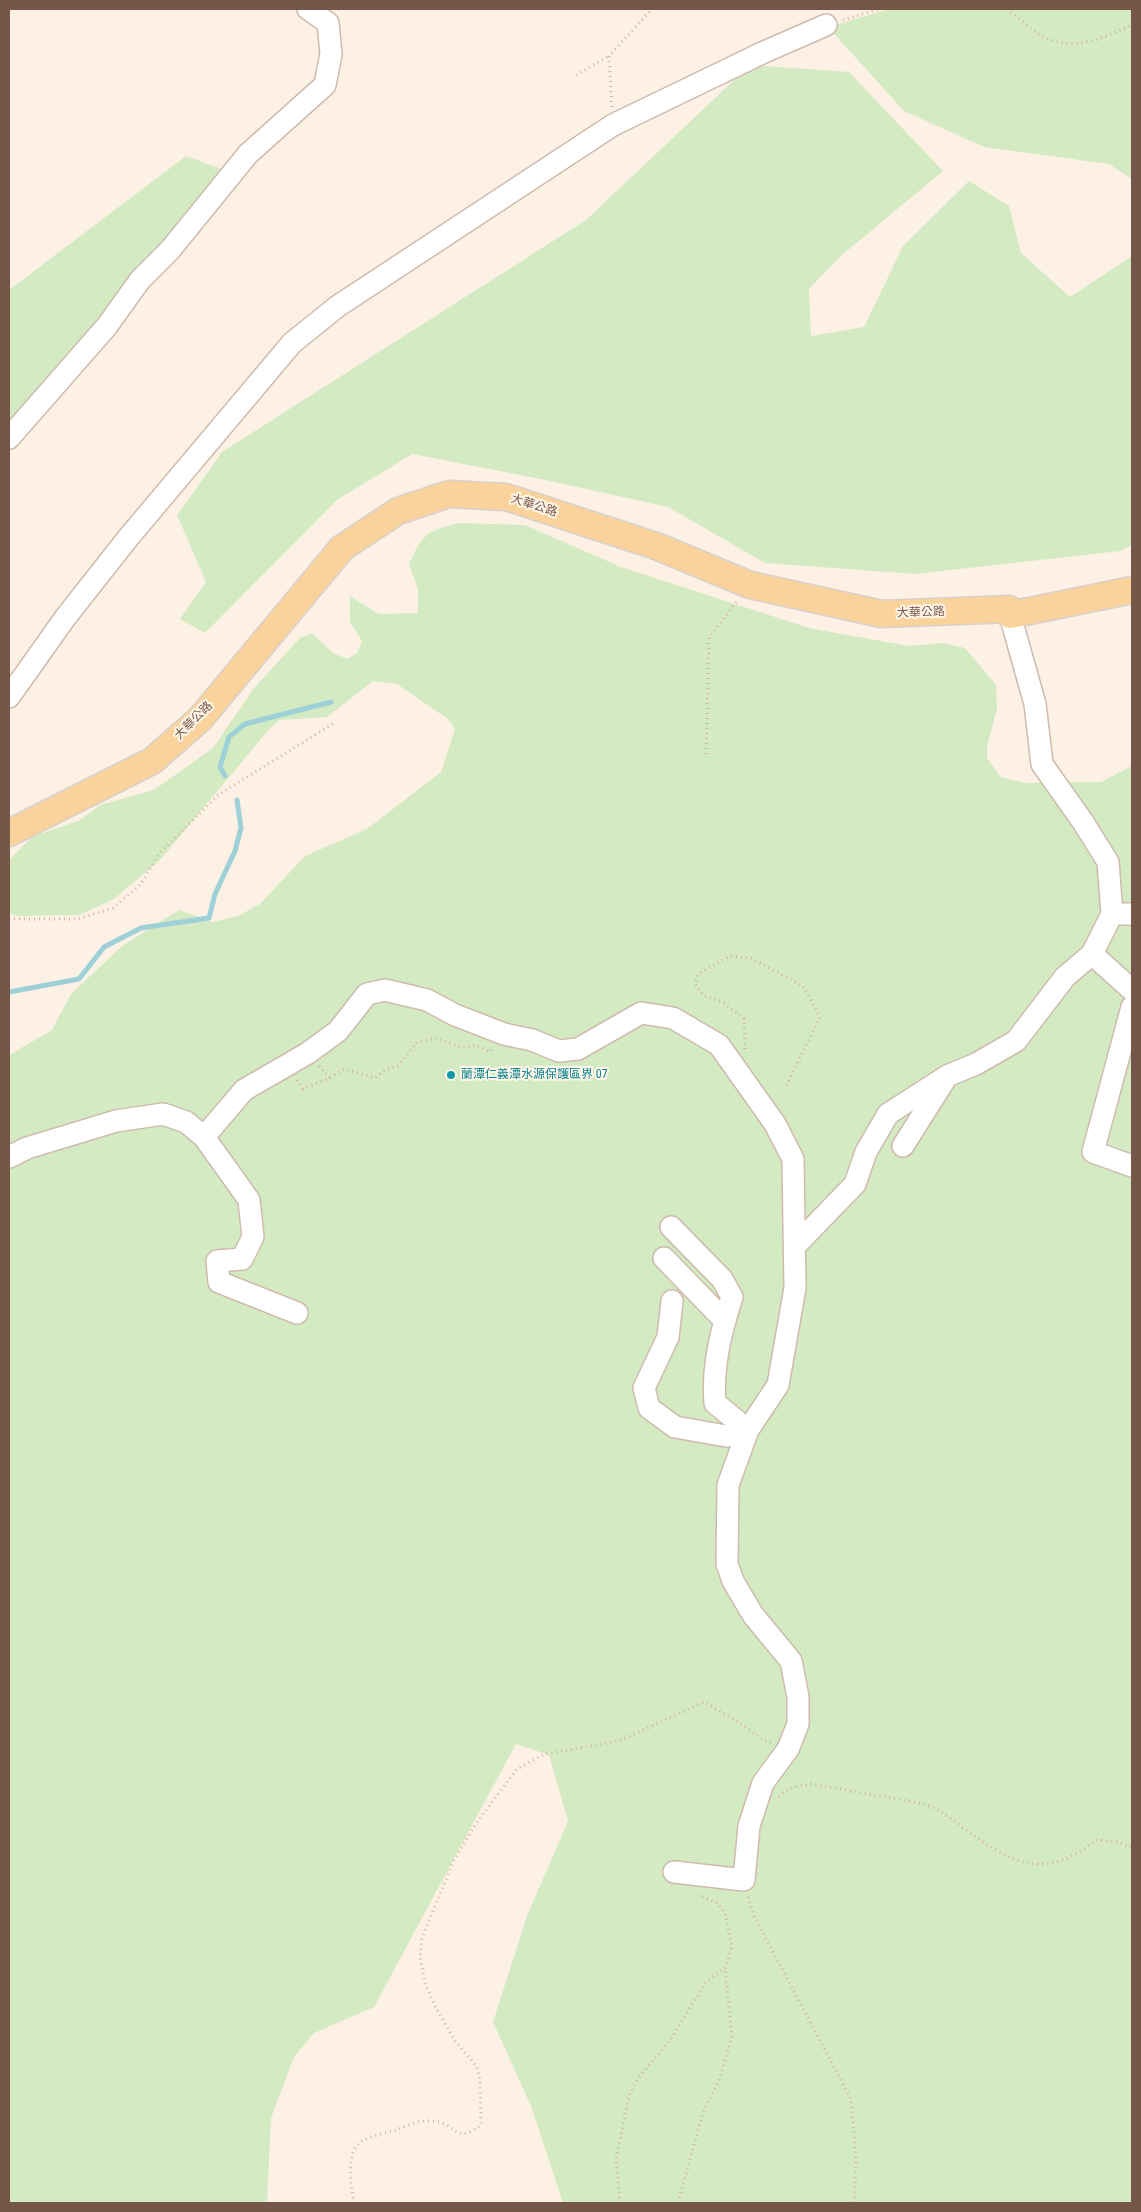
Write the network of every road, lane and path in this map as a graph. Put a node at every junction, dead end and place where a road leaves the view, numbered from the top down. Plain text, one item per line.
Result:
1 (308, 9) edge
2 (652, 9) edge
3 (878, 9) edge
4 (1007, 9) edge
5 (1132, 24) edge
6 (826, 25) joint
7 (609, 56) junction
8 (576, 76) dead end
9 (612, 125) junction
10 (9, 438) edge
11 (750, 585) junction
12 (1132, 590) edge
13 (1010, 615) junction
14 (9, 697) edge
15 (334, 723) dead end
16 (706, 754) dead end
17 (9, 832) edge
18 (1122, 914) edge
19 (9, 919) edge
20 (1092, 954) junction
21 (1132, 990) edge
22 (1132, 1007) edge
23 (504, 1034) junction
24 (287, 1065) junction
25 (947, 1076) junction
26 (744, 1082) junction
27 (786, 1086) dead end
28 (204, 1137) junction
29 (902, 1146) dead end
30 (9, 1157) edge
31 (1132, 1166) edge
32 (672, 1227) dead end
33 (796, 1245) junction
34 (664, 1258) dead end
35 (672, 1301) dead end
36 (297, 1313) dead end
37 (724, 1320) junction
38 (748, 1430) junction
39 (788, 1749) junction
40 (778, 1799) dead end
41 (1132, 1848) edge
42 (674, 1872) joint
43 (744, 1880) junction
44 (725, 1968) junction
45 (354, 2203) edge
46 (620, 2203) edge
47 (678, 2203) edge
48 (854, 2203) edge

1 - 10 street
2 - 7 path
3 - 6 path
4 - 5 path
6 - 9 street
7 - 8 path
7 - 9 path
9 - 14 street
11 - 13 main road, 大華公路
11 - 16 path
11 - 17 main road, 大華公路
12 - 13 main road, 大華公路
13 - 18 street
15 - 19 path
18 - 20 street
20 - 21 street
20 - 25 street
22 - 31 street
23 - 24 street
23 - 24 path
23 - 26 street
24 - 28 street
25 - 29 street
25 - 33 street
26 - 27 path
26 - 33 street
28 - 30 street
28 - 36 street
32 - 37 street
33 - 38 street
34 - 37 street
35 - 38 street
37 - 38 street
38 - 39 street
39 - 43 street
39 - 45 path
40 - 41 path
42 - 43 street
42 - 44 path
43 - 48 path
44 - 46 path
44 - 47 path

